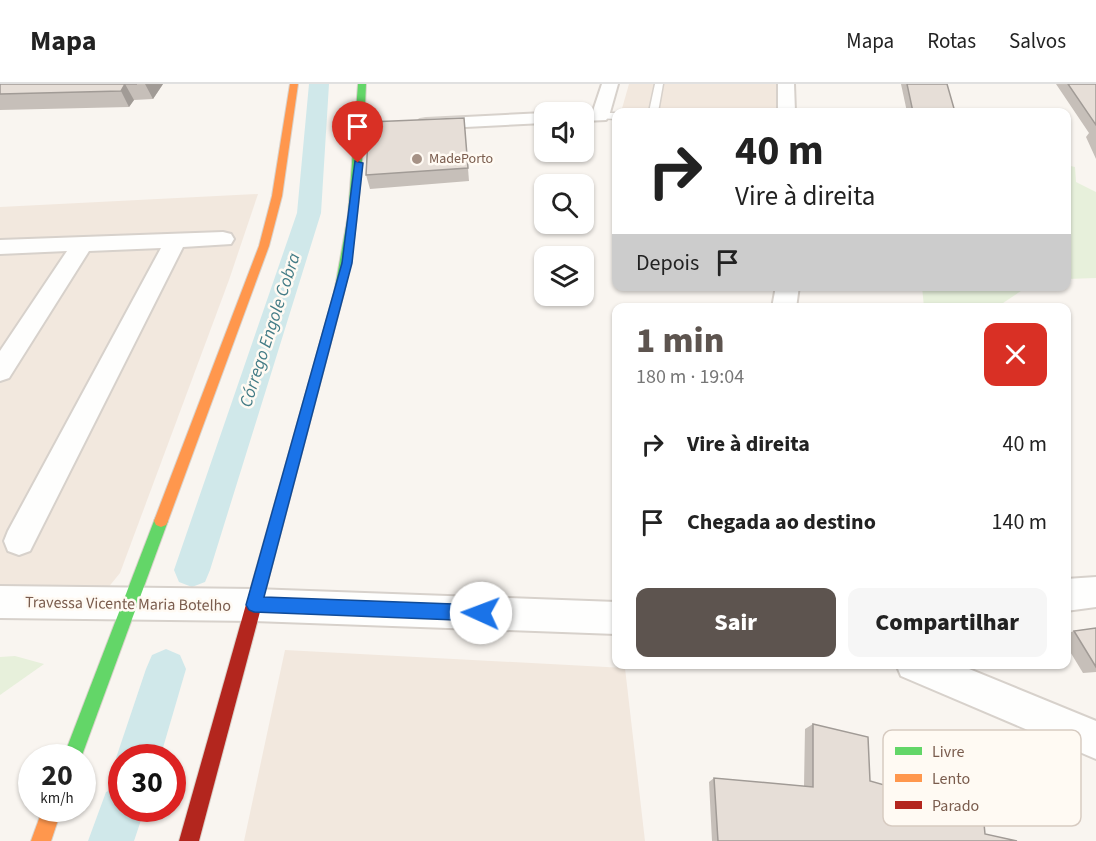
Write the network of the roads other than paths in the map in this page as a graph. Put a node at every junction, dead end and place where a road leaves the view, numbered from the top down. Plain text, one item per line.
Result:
1 (294, 84) edge
2 (362, 84) edge
3 (610, 84) edge
4 (658, 84) edge
5 (786, 84) edge
6 (654, 108) edge
7 (788, 108) edge
8 (600, 116) edge
9 (534, 118) edge
10 (407, 124) edge
11 (223, 239) dead end
12 (175, 241) junction
13 (83, 243) junction
14 (0, 247) edge
15 (0, 371) edge
16 (19, 541) dead end
17 (1096, 592) edge
18 (1071, 594) edge
19 (0, 602) edge
20 (129, 604) junction
21 (254, 605) junction
22 (612, 618) edge
23 (925, 669) edge
24 (1072, 730) edge
25 (1081, 734) edge
26 (1096, 740) edge
27 (77, 744) edge
28 (48, 822) edge
29 (41, 841) edge
30 (189, 841) edge

1 - 20 street
2 - 21 street
3 - 8 street
4 - 6 lane
5 - 7 street
9 - 10 street
11 - 12 street
12 - 13 street
12 - 16 street
13 - 14 street
13 - 15 street
17 - 18 street
19 - 20 street, Travessa Vicente Maria Botelho
20 - 21 street, Travessa Vicente Maria Botelho
20 - 27 street
21 - 22 street, Travessa Vicente Maria Botelho
21 - 30 street
23 - 24 street
25 - 26 street
28 - 29 street

